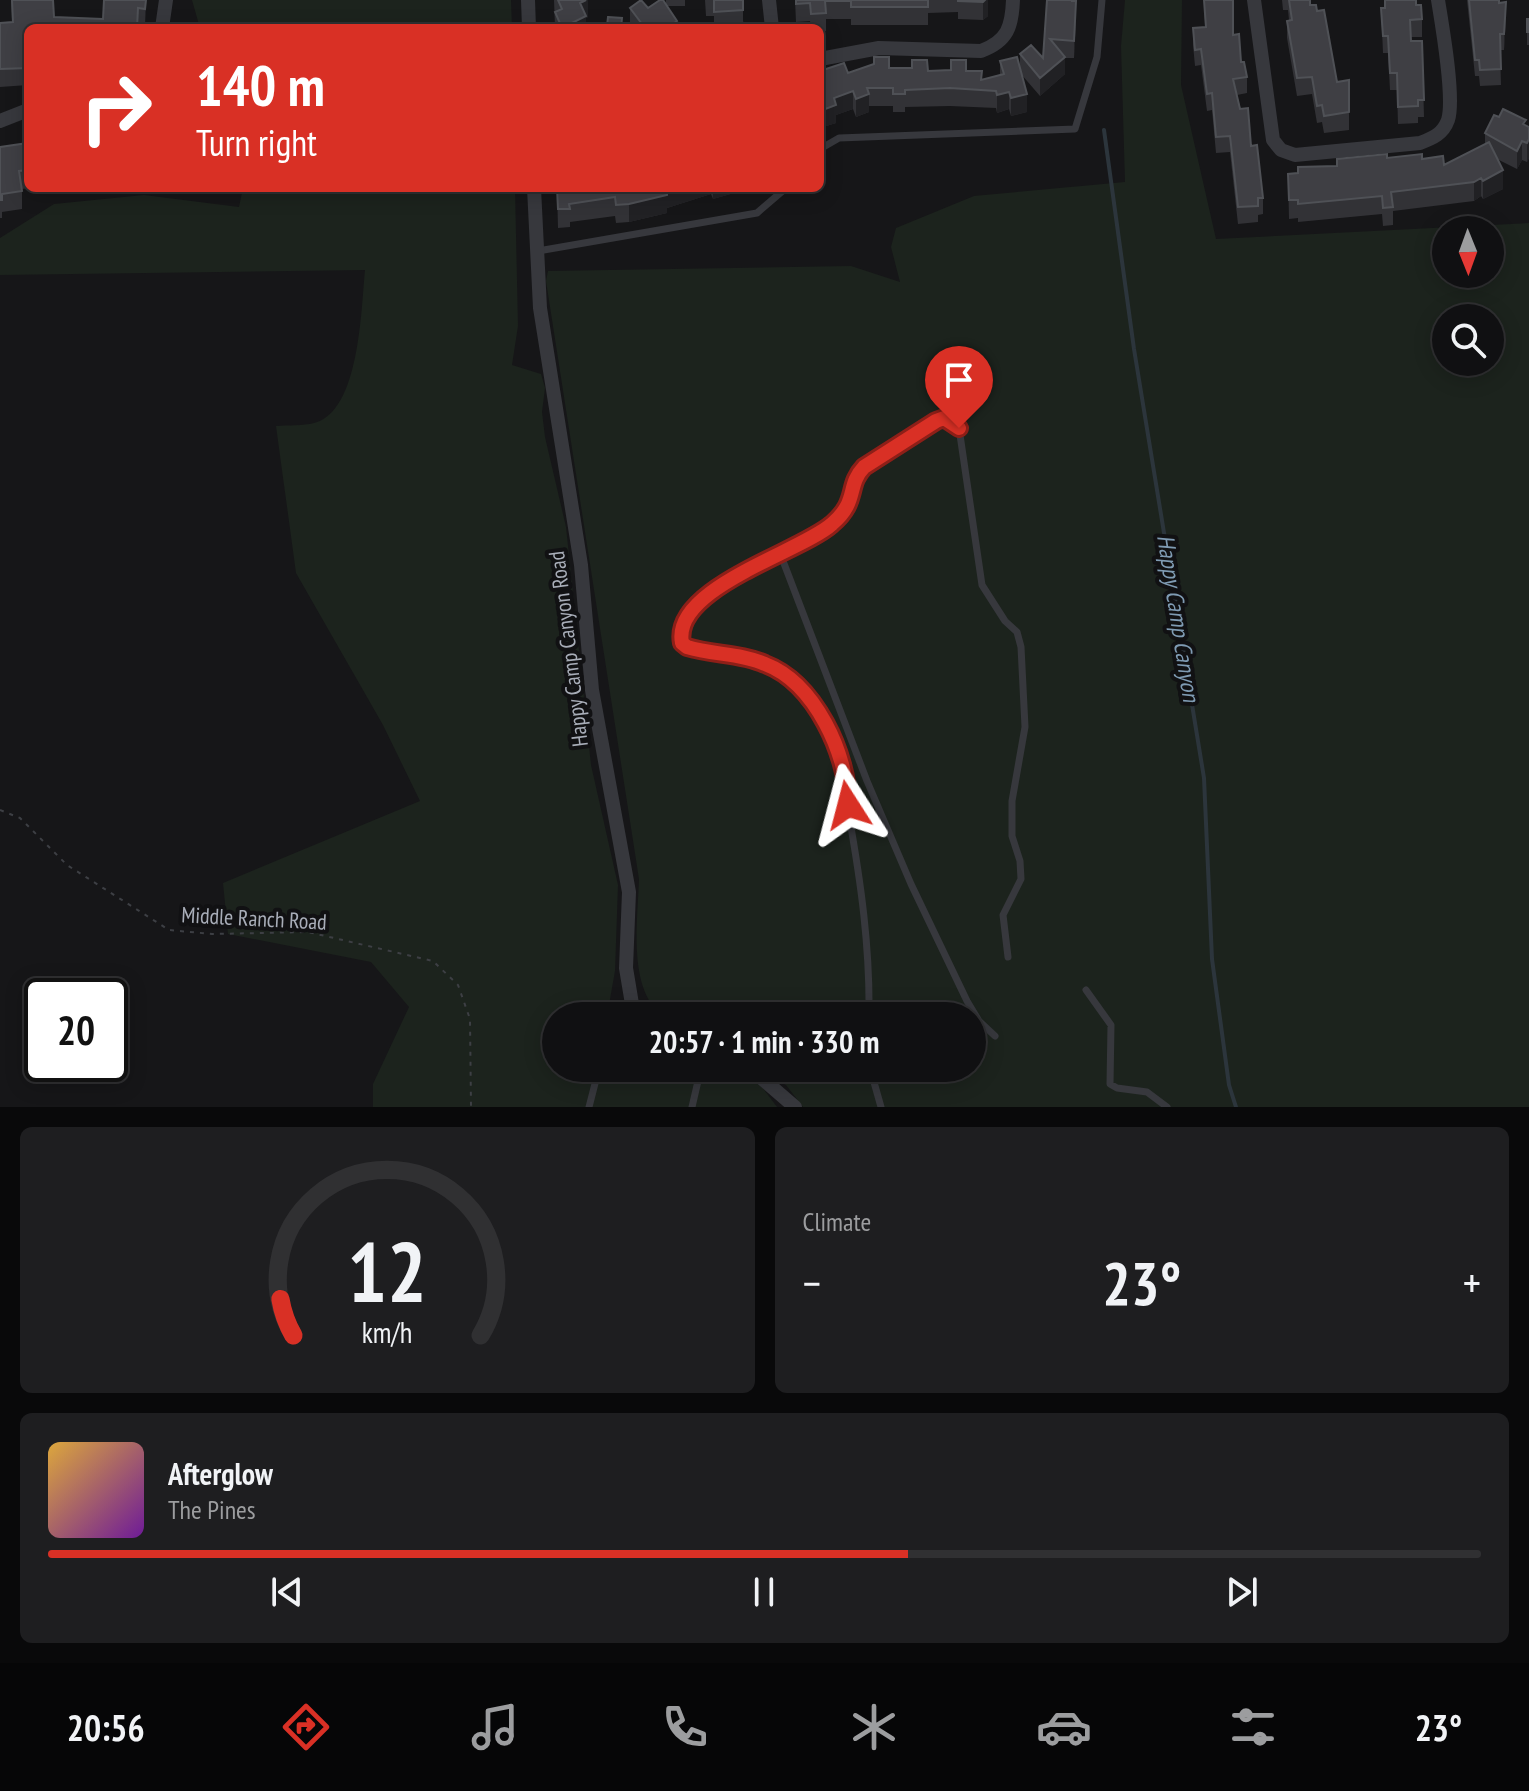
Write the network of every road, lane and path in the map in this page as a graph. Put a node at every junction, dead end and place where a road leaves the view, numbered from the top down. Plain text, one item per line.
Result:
1 (166, 0) edge
2 (528, 0) edge
3 (769, 0) edge
4 (1013, 0) edge
5 (1102, 0) edge
6 (1254, 0) edge
7 (1438, 0) edge
8 (163, 24) edge
9 (529, 24) edge
10 (772, 24) edge
11 (824, 58) edge
12 (24, 112) edge
13 (0, 121) edge
14 (824, 147) edge
15 (534, 192) edge
16 (781, 192) edge
17 (536, 251) junction
18 (780, 553) junction
19 (0, 810) edge
20 (1008, 957) dead end
21 (1086, 990) dead end
22 (632, 1002) edge
23 (869, 1002) edge
24 (995, 1036) dead end
25 (595, 1082) edge
26 (698, 1082) edge
27 (766, 1082) edge
28 (874, 1082) edge
29 (471, 1107) edge
30 (589, 1107) edge
31 (692, 1107) edge
32 (795, 1107) edge
33 (881, 1107) edge
34 (1167, 1107) edge

1 - 8 street
2 - 9 street
3 - 10 street
4 - 11 street
5 - 14 lane
6 - 7 street
12 - 13 street
15 - 17 street, Happy Camp Canyon Road
16 - 17 lane
17 - 22 street, Happy Camp Canyon Road
18 - 20 lane
18 - 23 lane
18 - 24 lane
19 - 29 path, Middle Ranch Road
21 - 34 lane
25 - 30 lane
26 - 31 lane
27 - 32 street
28 - 33 lane

